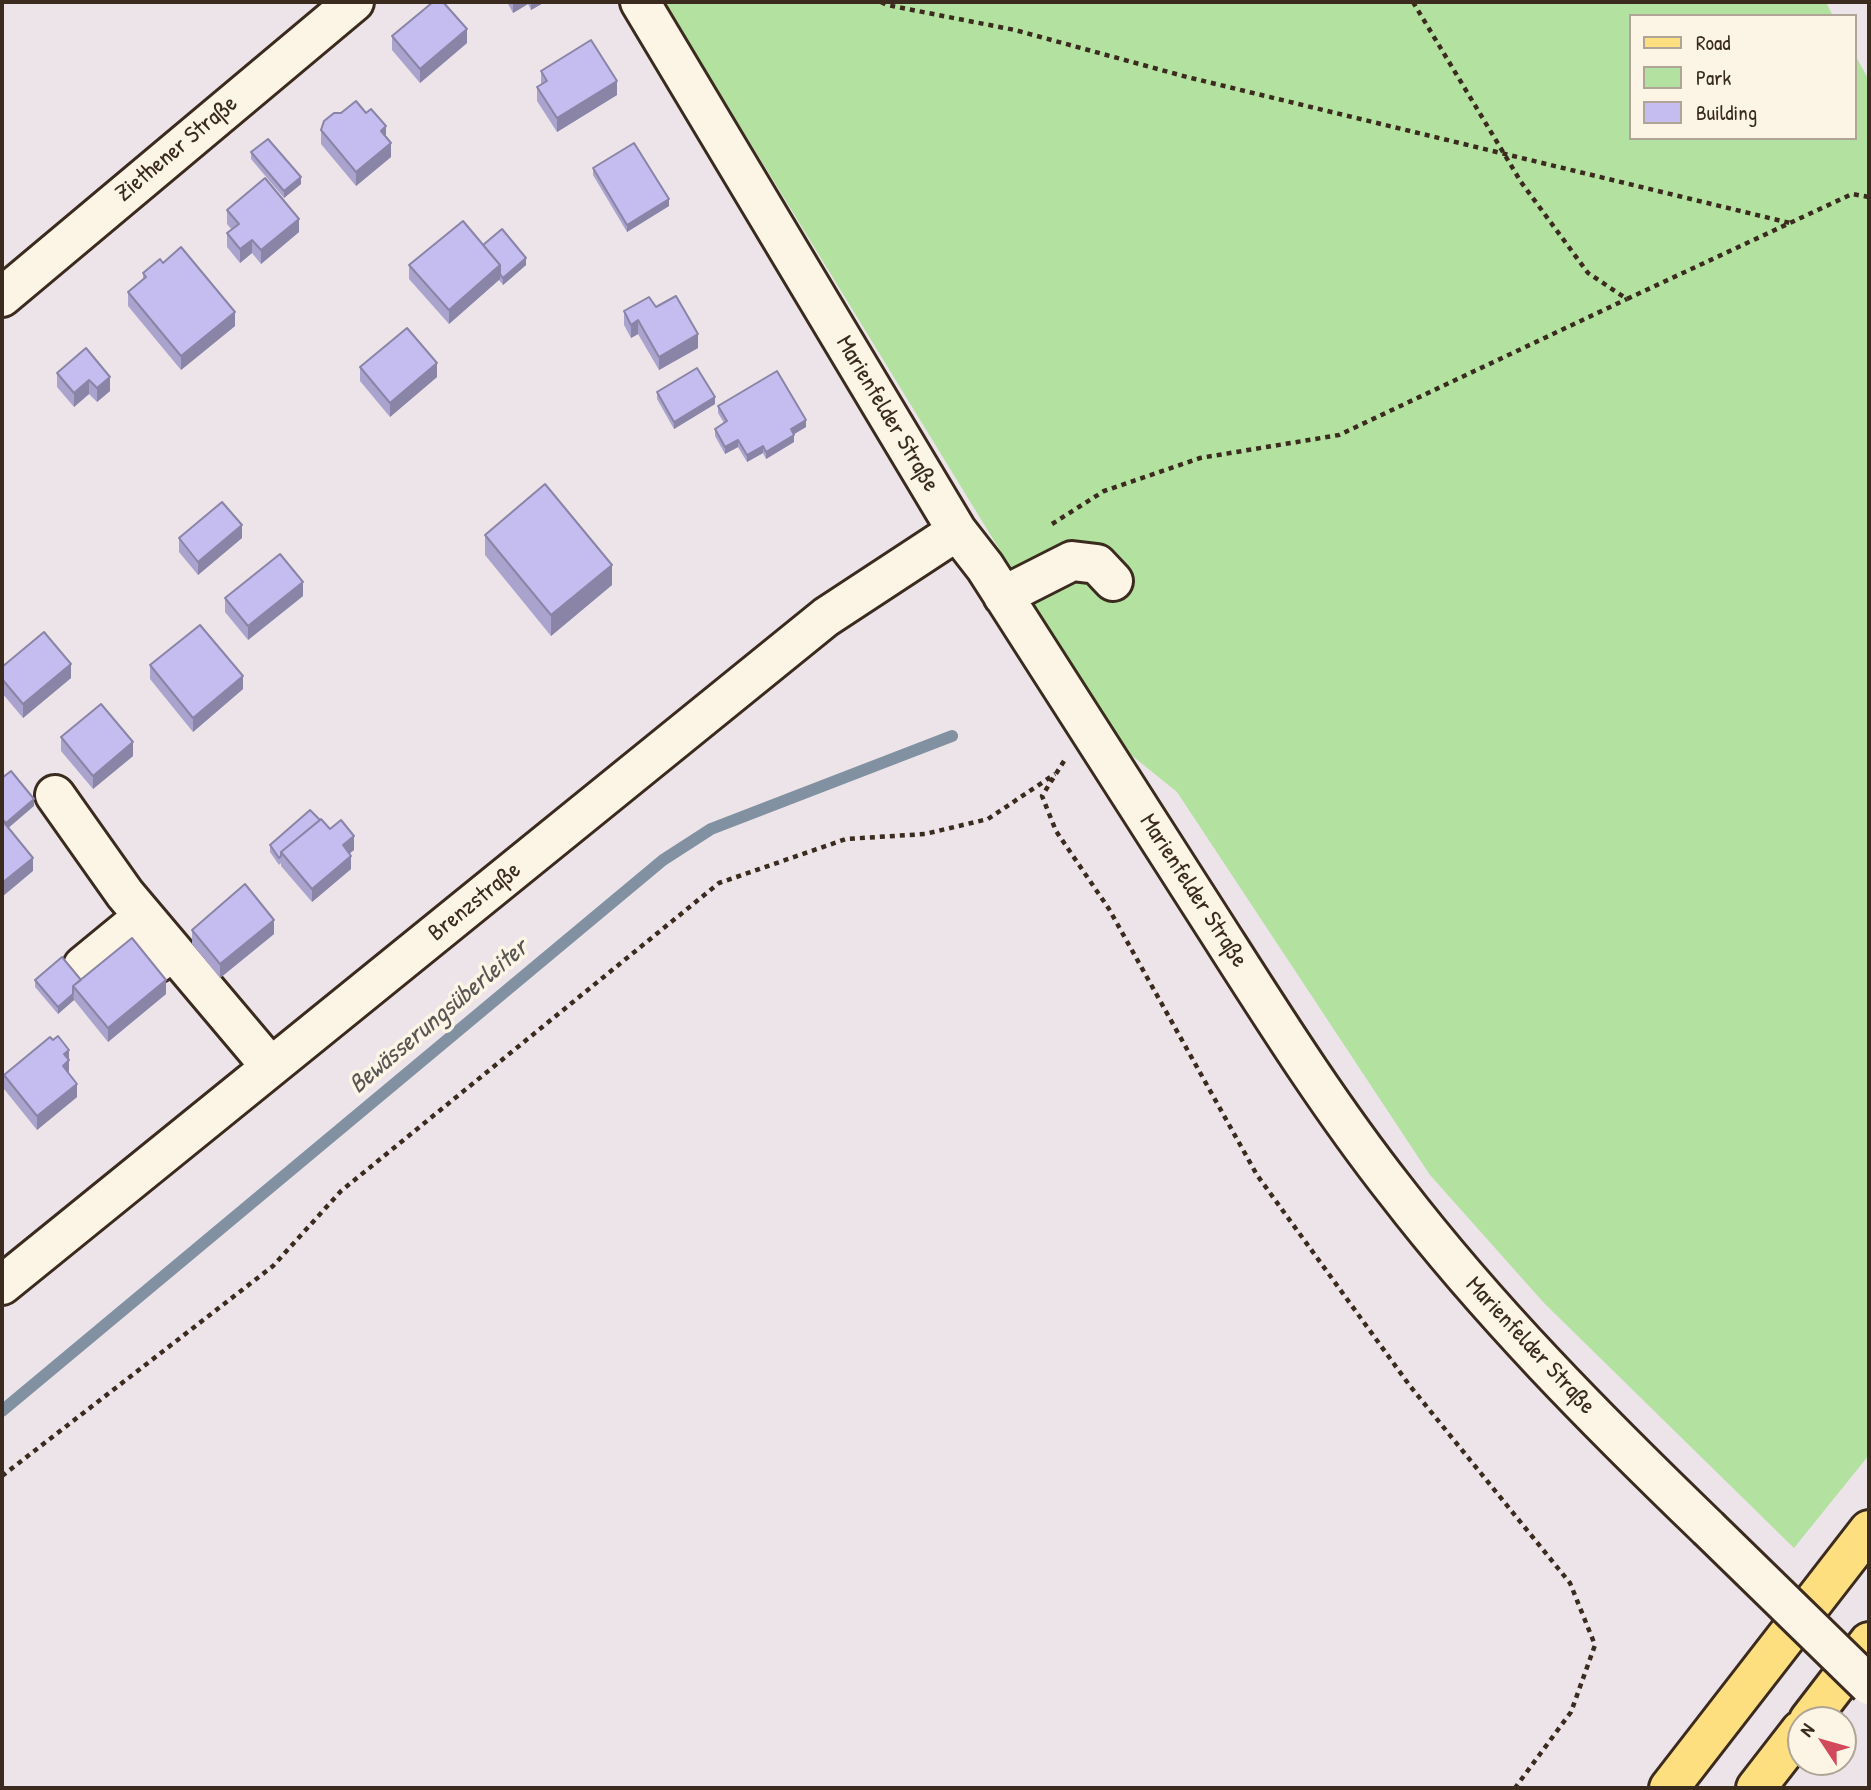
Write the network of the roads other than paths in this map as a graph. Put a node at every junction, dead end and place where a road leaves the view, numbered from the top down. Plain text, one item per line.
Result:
1 (354, 2) edge
2 (640, 2) edge
3 (2, 297) edge
4 (957, 531) junction
5 (1113, 581) dead end
6 (1003, 596) junction
7 (55, 795) dead end
8 (83, 967) dead end
9 (263, 1074) junction
10 (2, 1285) edge
11 (1869, 1530) edge
12 (1869, 1642) edge
13 (1869, 1685) edge
14 (1820, 1706) edge
15 (1787, 1748) edge
16 (1670, 1788) edge
17 (1756, 1788) edge

1 - 3 street, Ziethener Straße
2 - 4 street, Marienfelder Straße
4 - 6 street, Marienfelder Straße
4 - 9 street, Brenzstraße
5 - 6 street
6 - 13 street, Marienfelder Straße, bridge
7 - 9 street
8 - 9 street
9 - 10 street, Brenzstraße
11 - 16 main road
12 - 14 main road
15 - 17 main road

